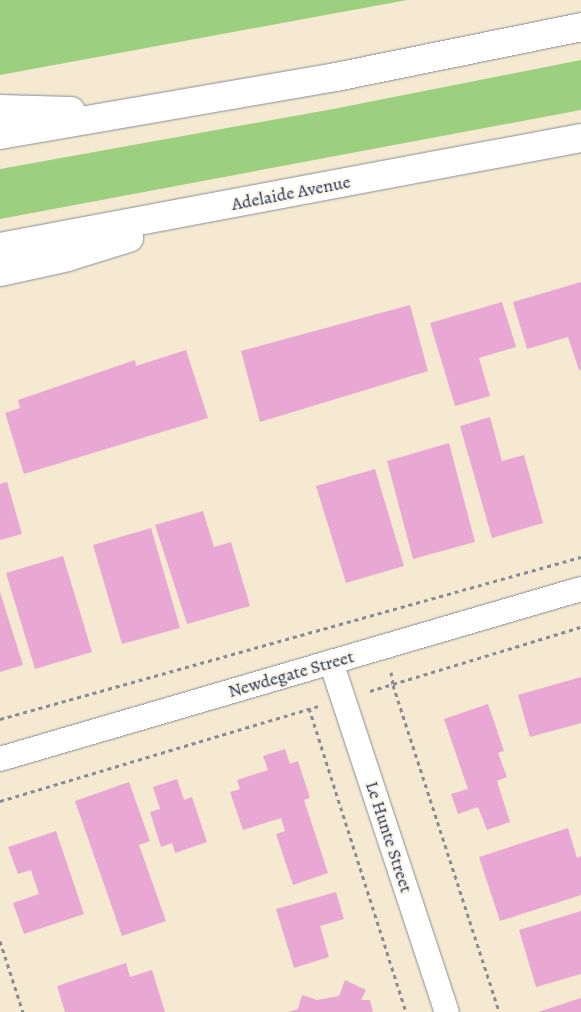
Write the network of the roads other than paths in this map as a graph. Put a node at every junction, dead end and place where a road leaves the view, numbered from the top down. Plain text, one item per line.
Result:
1 (581, 27) edge
2 (0, 109) edge
3 (135, 112) junction
4 (0, 135) edge
5 (581, 138) edge
6 (242, 203) junction
7 (0, 247) edge
8 (0, 272) edge
9 (581, 589) edge
10 (332, 662) junction
11 (0, 759) edge
12 (447, 1012) edge

1 - 3 highway
2 - 3 highway
3 - 4 highway
5 - 6 highway, Adelaide Avenue
6 - 7 highway, Adelaide Avenue
6 - 8 highway
9 - 10 street, Newdegate Street
10 - 11 street, Newdegate Street
10 - 12 street, Le Hunte Street

